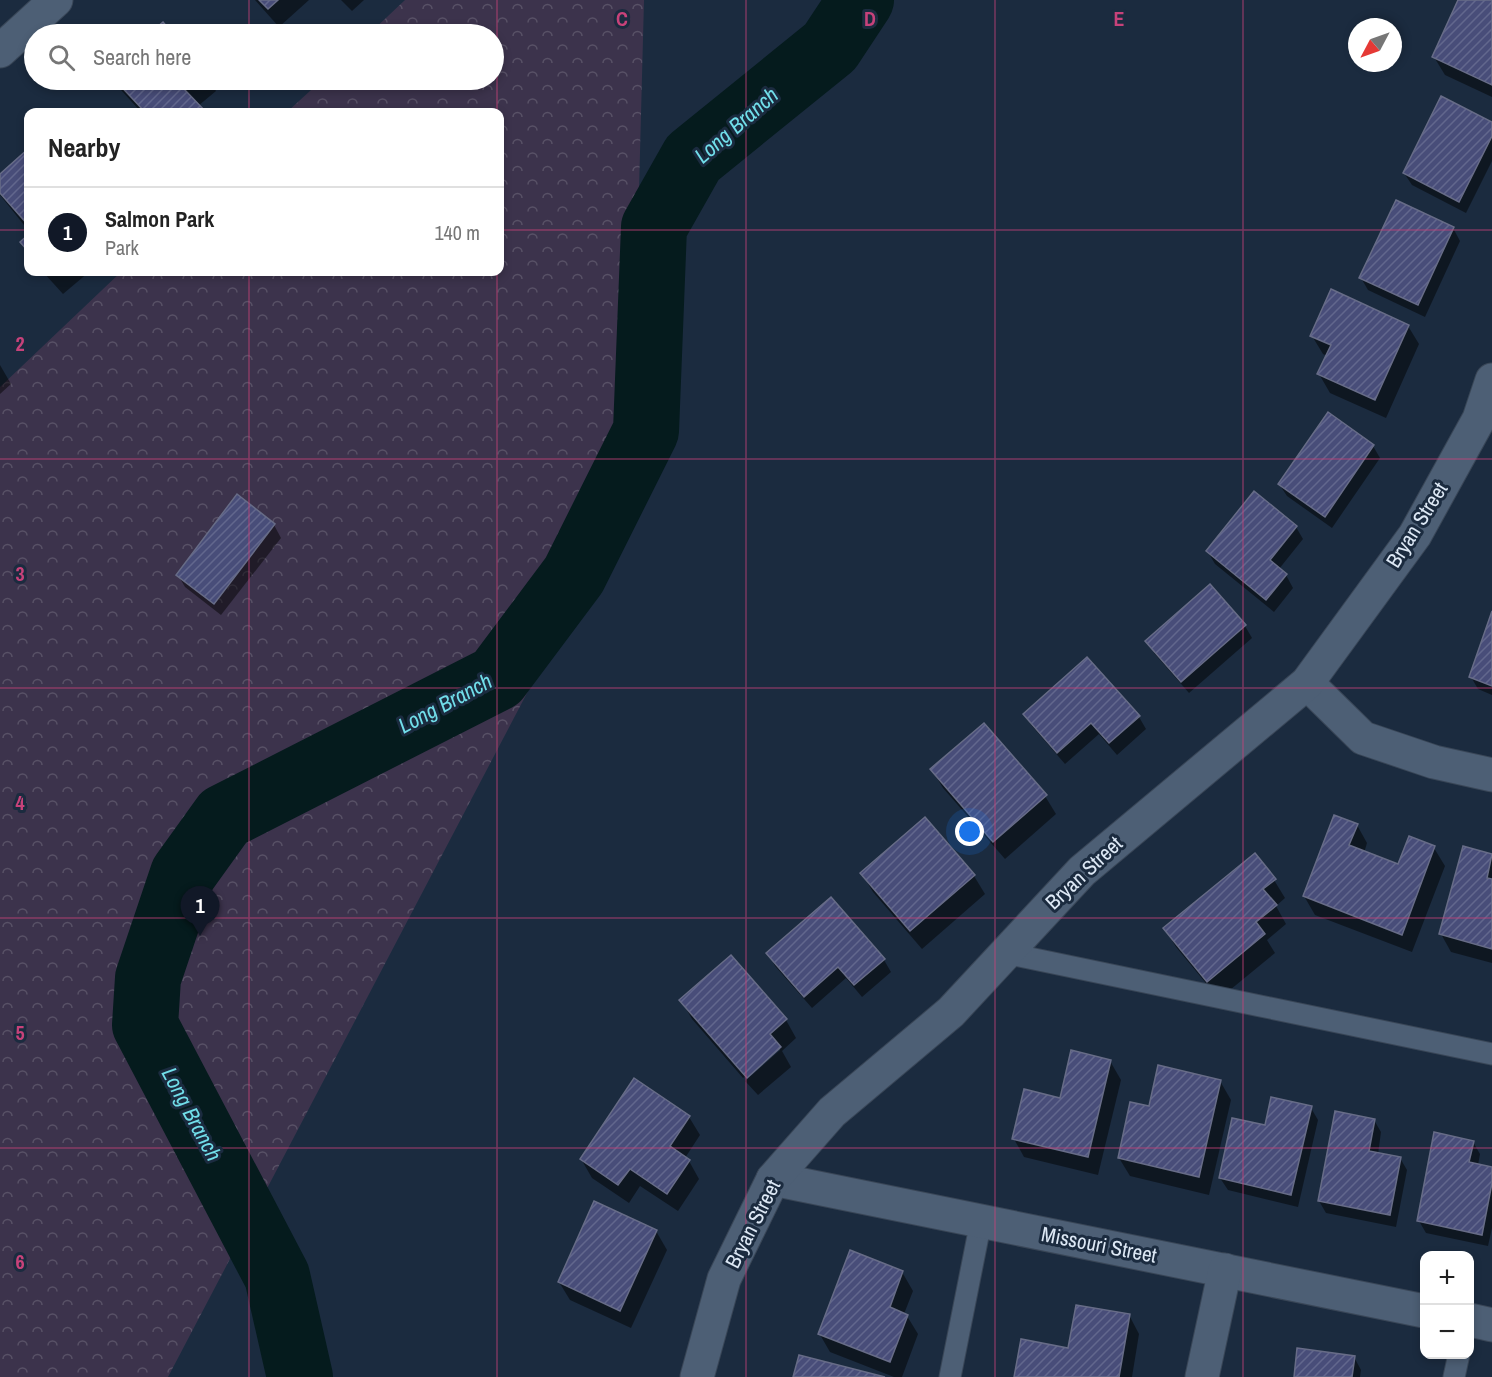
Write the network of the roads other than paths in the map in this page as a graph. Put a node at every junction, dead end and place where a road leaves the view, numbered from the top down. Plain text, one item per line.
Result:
1 (56, 0) edge
2 (30, 24) edge
3 (24, 29) edge
4 (0, 51) edge
5 (1492, 380) edge
6 (1307, 683) junction
7 (1492, 775) edge
8 (1005, 953) junction
9 (1492, 1054) edge
10 (773, 1179) junction
11 (981, 1221) junction
12 (1225, 1270) junction
13 (1420, 1310) edge
14 (1474, 1321) edge
15 (1492, 1325) edge
16 (1458, 1359) edge
17 (697, 1377) edge
18 (950, 1377) edge
19 (1202, 1377) edge
20 (1454, 1377) edge

1 - 2 street
3 - 4 street
5 - 6 street, Bryan Street
6 - 7 street
6 - 8 street, Bryan Street
8 - 9 lane
8 - 10 street, Bryan Street
10 - 11 street, Missouri Street
10 - 17 street, Bryan Street
11 - 12 street, Missouri Street
11 - 18 lane
12 - 13 street, Missouri Street
12 - 19 street
14 - 15 street
16 - 20 lane

